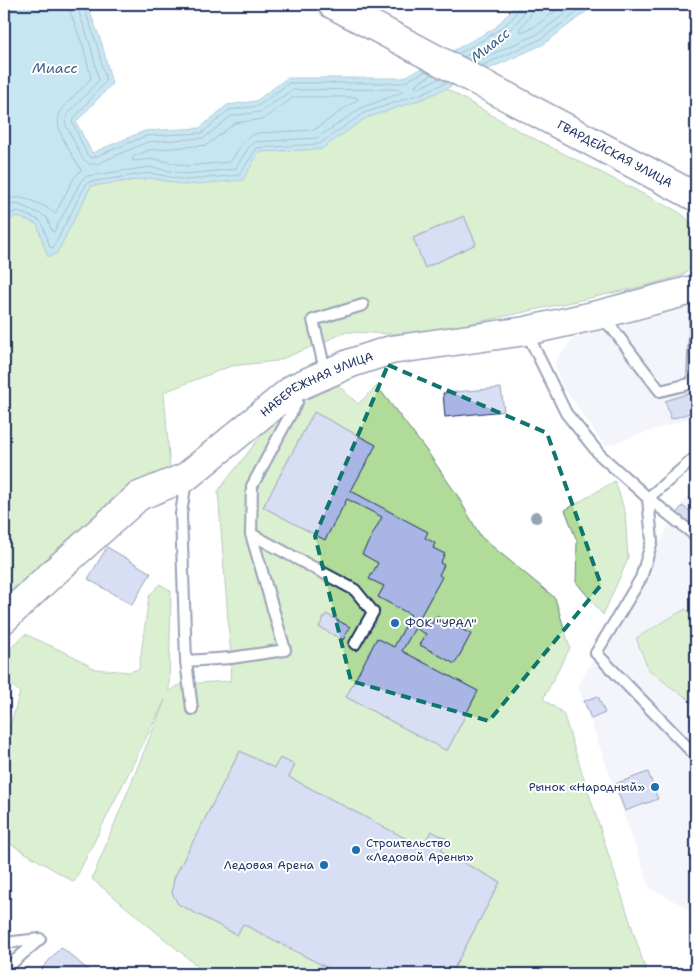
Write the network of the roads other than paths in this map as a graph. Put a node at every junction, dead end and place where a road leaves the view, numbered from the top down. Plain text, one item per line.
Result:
1 (332, 4) edge
2 (696, 197) edge
3 (694, 289) edge
4 (363, 305) dead end
5 (598, 315) junction
6 (526, 331) junction
7 (326, 375) junction
8 (297, 402) dead end
9 (696, 458) edge
10 (186, 477) junction
11 (648, 498) junction
12 (251, 534) junction
13 (696, 536) edge
14 (4, 619) edge
15 (355, 644) dead end
16 (186, 661) junction
17 (192, 710) dead end
18 (696, 756) edge
19 (4, 943) edge
20 (4, 970) edge

1 - 2 street, ГВАРДЕЙСКАЯ УЛИЦА
3 - 5 street, НАБЕРЕЖНАЯ УЛИЦА
3 - 5 lane
4 - 7 lane
5 - 6 street, НАБЕРЕЖНАЯ УЛИЦА
6 - 7 street, НАБЕРЕЖНАЯ УЛИЦА
6 - 11 lane
7 - 10 street, НАБЕРЕЖНАЯ УЛИЦА
8 - 12 lane
9 - 11 lane
10 - 14 street, НАБЕРЕЖНАЯ УЛИЦА
10 - 16 lane
11 - 13 lane
11 - 18 lane
12 - 15 lane
12 - 16 lane
16 - 17 lane
19 - 20 lane

